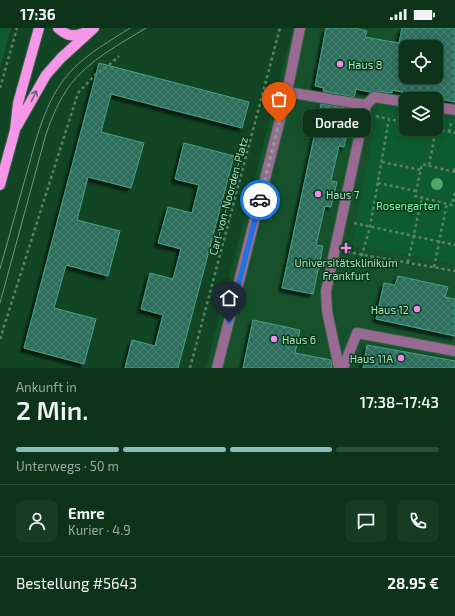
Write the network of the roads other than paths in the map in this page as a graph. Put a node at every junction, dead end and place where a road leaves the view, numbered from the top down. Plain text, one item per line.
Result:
1 (39, 28) edge
2 (58, 28) edge
3 (300, 28) edge
4 (92, 29) edge
5 (287, 92) junction
6 (399, 101) edge
7 (366, 105) junction
8 (443, 108) edge
9 (455, 110) edge
10 (15, 130) junction
11 (0, 185) edge
12 (455, 351) edge
13 (217, 368) edge
14 (339, 368) edge
15 (344, 368) edge

1 - 10 main road
2 - 4 main road
3 - 5 lane
10 -> 4 main road
5 - 7 lane
5 - 13 lane
6 - 7 lane
7 - 14 lane
8 - 9 lane
10 - 11 main road
12 - 15 lane

